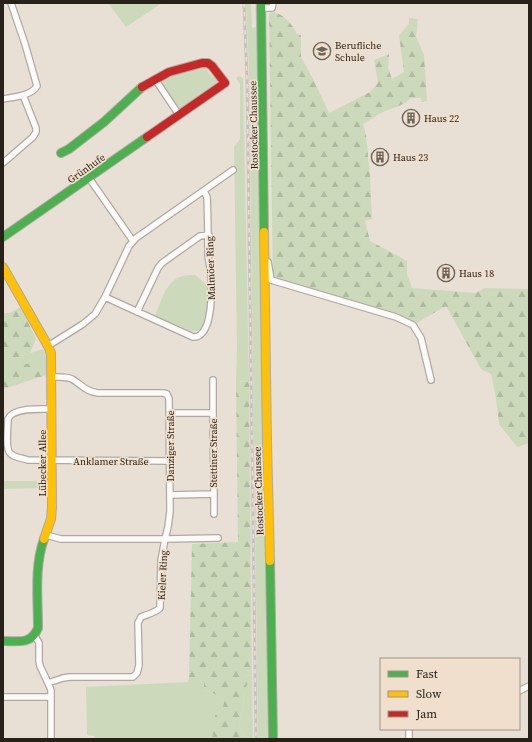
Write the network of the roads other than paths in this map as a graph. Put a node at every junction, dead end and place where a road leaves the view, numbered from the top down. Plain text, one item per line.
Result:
1 (12, 3) edge
2 (273, 3) edge
3 (261, 6) edge
4 (155, 79) junction
5 (23, 95) junction
6 (3, 99) edge
7 (180, 115) junction
8 (62, 153) dead end
9 (3, 163) edge
10 (233, 170) dead end
11 (89, 178) junction
12 (204, 191) junction
13 (208, 235) junction
14 (3, 237) edge
15 (133, 241) junction
16 (264, 242) junction
17 (3, 267) edge
18 (105, 297) junction
19 (138, 312) junction
20 (48, 346) junction
21 (52, 377) junction
22 (213, 380) dead end
23 (431, 380) dead end
24 (52, 409) junction
25 (170, 413) junction
26 (213, 413) junction
27 (52, 460) junction
28 (170, 461) junction
29 (214, 494) junction
30 (170, 495) junction
31 (214, 514) dead end
32 (46, 535) junction
33 (218, 538) dead end
34 (164, 539) junction
35 (35, 636) junction
36 (3, 641) edge
37 (48, 683) junction
38 (529, 686) edge
39 (520, 690) edge
40 (3, 697) edge
41 (51, 697) junction
42 (51, 739) edge
43 (273, 739) edge

1 - 5 street
2 - 3 street, Rostocker Chaussee
3 - 16 street, Rostocker Chaussee
4 - 7 street
4 - 7 street, Grünhufe
4 - 8 street, Grünhufe
5 - 6 street
5 - 9 street
7 - 11 street, Grünhufe
10 - 12 street
11 - 14 street, Grünhufe
11 - 15 street
12 - 13 street, Malmöer Ring
12 - 15 street
13 - 19 street
13 - 19 street, Malmöer Ring
15 - 18 street
16 - 23 street, Rostocker Chaussee
16 - 43 street, Rostocker Chaussee
17 - 20 street, Lübecker Allee
18 - 19 street, Malmöer Ring
18 - 20 street
20 - 21 street, Lübecker Allee
21 - 24 street, Lübecker Allee
21 - 25 street, Danziger Straße
22 - 26 street
24 - 27 street, Lübecker Allee
24 - 27 street, Anklamer Straße
25 - 26 street, Stettiner Straße
25 - 28 street, Danziger Straße
26 - 29 street, Stettiner Straße
27 - 28 street, Anklamer Straße
27 - 32 street, Lübecker Allee
28 - 30 street, Danziger Straße
29 - 30 street, Stettiner Straße
29 - 31 street
30 - 34 street, Danziger Straße
32 - 34 street, Kieler Ring
32 - 35 street, Lübecker Allee
33 - 34 street
34 - 37 street, Kieler Ring
35 - 36 street
35 - 37 street
37 - 41 street
38 - 39 street
40 - 41 street
41 - 42 street

